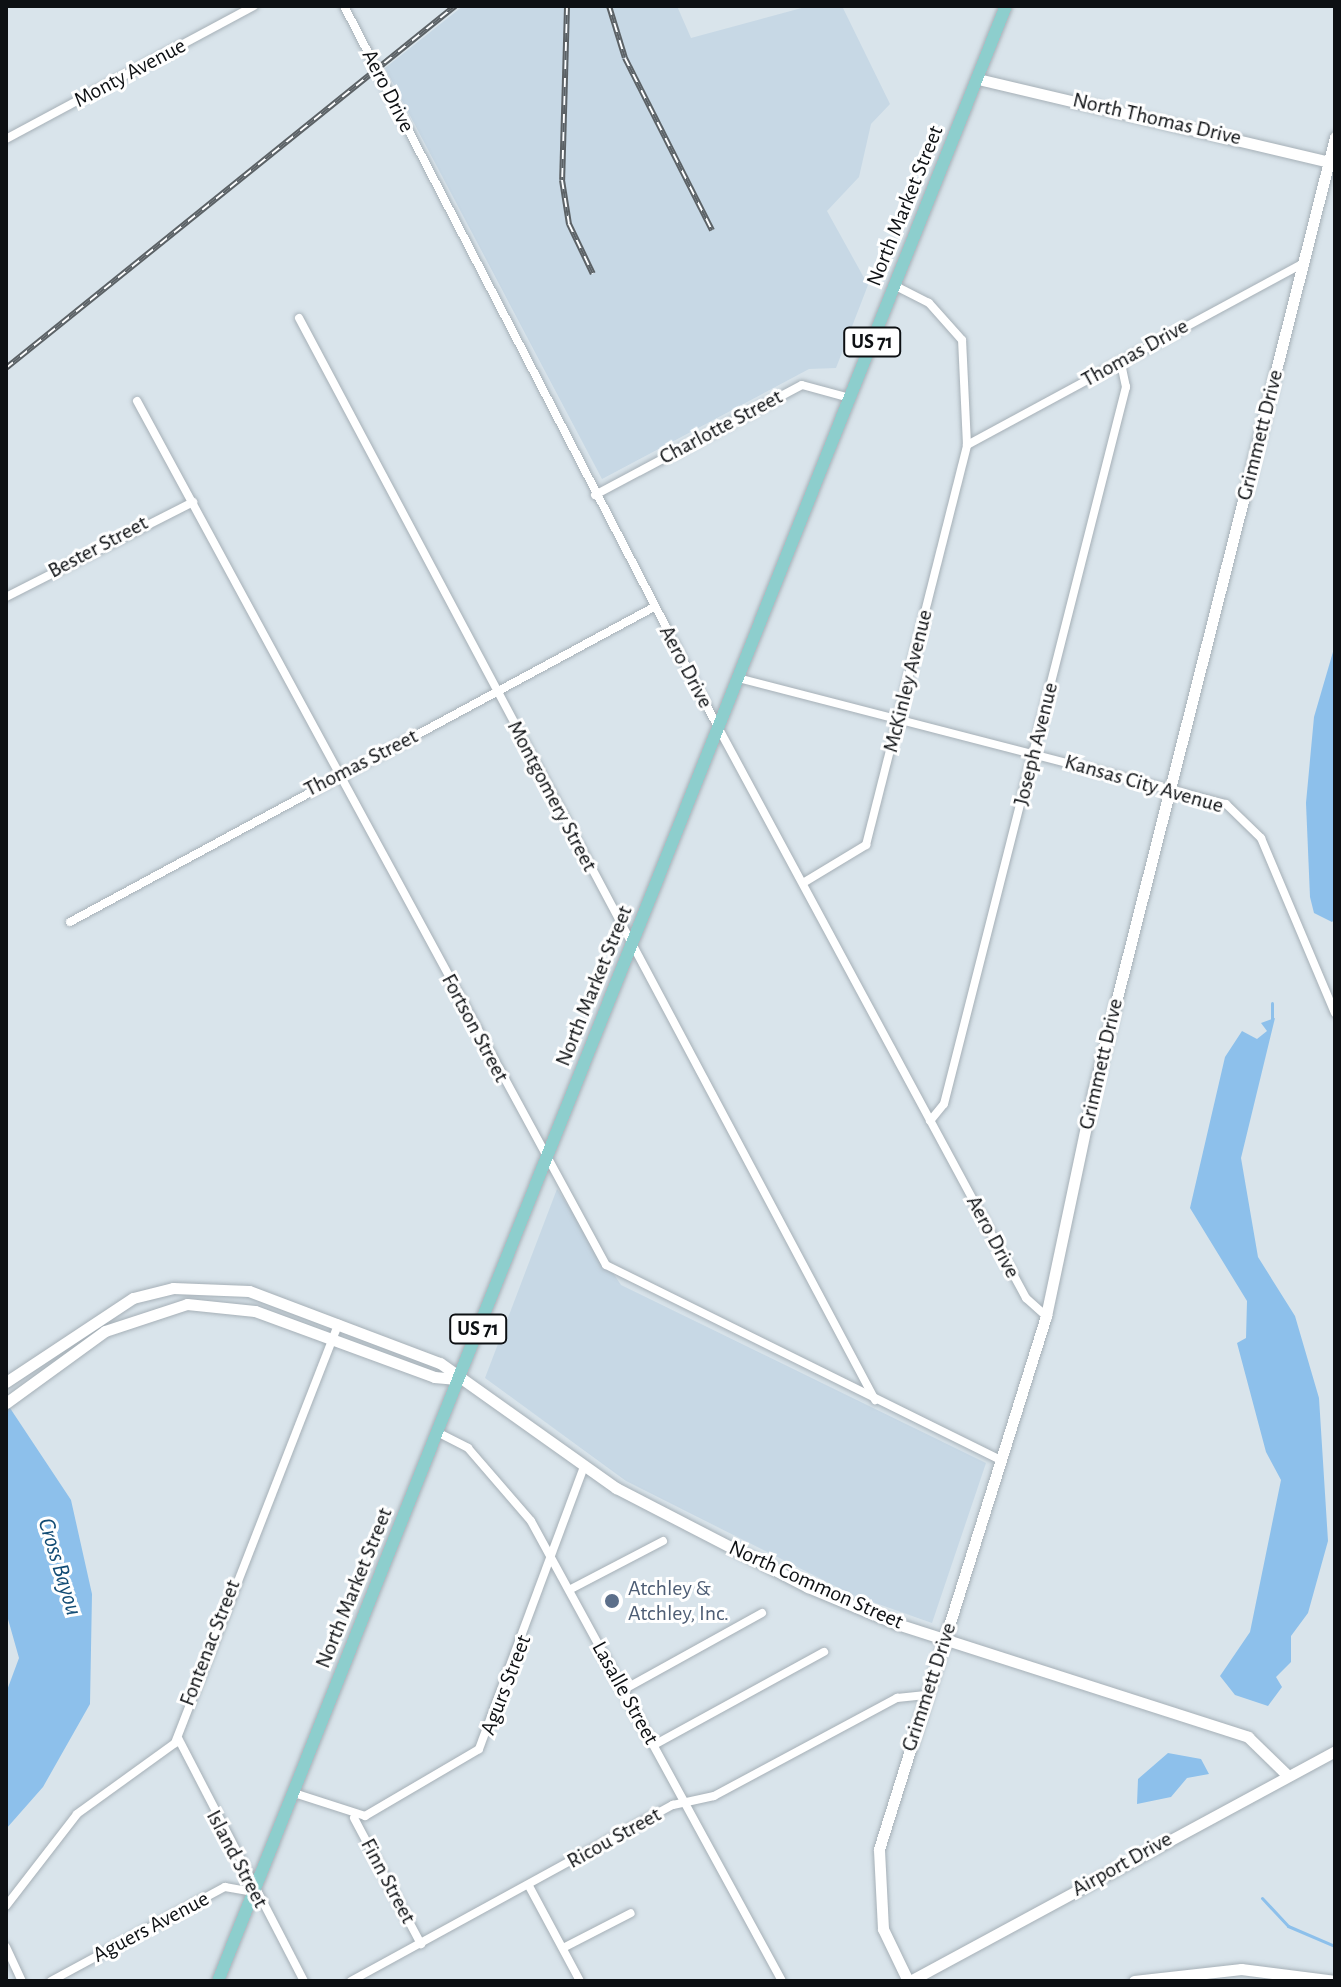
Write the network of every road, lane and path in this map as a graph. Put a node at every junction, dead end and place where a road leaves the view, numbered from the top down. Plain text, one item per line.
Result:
1 (254, 6) edge
2 (344, 6) edge
3 (1006, 6) edge
4 (978, 79) junction
5 (1335, 137) edge
6 (6, 139) edge
7 (1332, 162) edge
8 (1303, 263) junction
9 (895, 286) junction
10 (299, 318) dead end
11 (1121, 363) junction
12 (850, 398) junction
13 (137, 401) dead end
14 (967, 445) junction
15 (595, 495) junction
16 (193, 502) junction
17 (6, 597) edge
18 (654, 607) junction
19 (738, 678) junction
20 (496, 693) junction
21 (899, 719) junction
22 (719, 729) junction
23 (1033, 753) junction
24 (341, 777) junction
25 (1170, 788) junction
26 (803, 883) junction
27 (70, 922) dead end
28 (632, 944) junction
29 (1335, 1013) edge
30 (930, 1121) junction
31 (546, 1162) junction
32 (1046, 1316) junction
33 (338, 1324) junction
34 (331, 1339) junction
35 (457, 1379) junction
36 (6, 1382) edge
37 (876, 1400) junction
38 (6, 1403) edge
39 (437, 1432) junction
40 (1001, 1460) junction
41 (584, 1467) junction
42 (663, 1541) dead end
43 (553, 1560) junction
44 (569, 1590) junction
45 (762, 1613) dead end
46 (944, 1639) junction
47 (824, 1652) dead end
48 (623, 1690) junction
49 (926, 1695) junction
50 (178, 1734) junction
51 (654, 1745) junction
52 (1335, 1751) edge
53 (1286, 1774) junction
54 (294, 1793) junction
55 (684, 1802) junction
56 (354, 1818) junction
57 (529, 1886) junction
58 (254, 1892) junction
59 (6, 1906) edge
60 (631, 1913) dead end
61 (421, 1944) junction
62 (6, 1947) edge
63 (563, 1948) junction
64 (22, 1981) edge
65 (51, 1981) edge
66 (218, 1981) edge
67 (304, 1981) edge
68 (351, 1981) edge
69 (580, 1981) edge
70 (782, 1981) edge
71 (909, 1981) edge
72 (1134, 1981) edge
73 (1335, 1981) edge

1 - 6 street, Monty Avenue
2 - 15 street, Aero Drive
3 - 4 main road, North Market Street / US 71
4 - 7 main road, North Thomas Drive
4 - 9 main road, North Market Street / US 71
5 - 7 main road, Grimmett Drive
7 - 8 main road, Grimmett Drive
8 - 11 street, Thomas Drive
8 - 25 main road, Grimmett Drive
9 - 12 main road, North Market Street / US 71
9 - 14 street, McKinley Avenue
10 - 20 street, Montgomery Street
11 - 14 street, Thomas Drive
11 - 23 street, Joseph Avenue
12 - 15 street, Charlotte Street
12 - 19 main road, North Market Street / US 71
13 - 16 street, Fortson Street
14 - 21 street, McKinley Avenue
15 - 18 street, Aero Drive
16 - 17 street, Bester Street
16 - 24 street, Fortson Street
18 - 20 street, Thomas Street
18 - 22 street, Aero Drive
19 - 21 street, Kansas City Avenue
19 - 22 main road, North Market Street / US 71
20 - 24 street, Thomas Street
20 - 28 street, Montgomery Street
21 - 23 street, Kansas City Avenue
21 - 26 street, McKinley Avenue
22 - 26 street, Aero Drive
22 - 28 main road, North Market Street / US 71
23 - 25 street, Kansas City Avenue
23 - 30 street, Joseph Avenue
24 - 27 street, Thomas Street
24 - 31 street, Fortson Street
25 - 29 street, Kansas City Avenue
25 - 32 main road, Grimmett Drive
26 - 30 street, Aero Drive
28 - 31 main road, North Market Street / US 71
28 - 37 street, Montgomery Street
30 - 32 street, Aero Drive
31 - 35 main road, North Market Street / US 71
31 - 37 street, Fortson Street
32 - 40 main road, Grimmett Drive
33 - 34 street, Fontenac Street
33 - 35 main road, North Common Street
33 - 36 main road, North Common Street
34 - 35 main road, North Common Street
34 - 38 main road, North Common Street
34 - 50 street, Fontenac Street
35 - 39 main road, North Market Street / US 71
35 - 41 main road, North Common Street
37 - 40 street, Fortson Street
39 - 43 street, Lasalle Street
39 - 54 main road, North Market Street / US 71
40 - 46 main road, Grimmett Drive
41 - 43 street, Agurs Street
41 - 46 main road, North Common Street
42 - 44 street
43 - 44 street, Lasalle Street
43 - 56 street, Agurs Street
44 - 48 street, Lasalle Street
45 - 48 street
46 - 49 main road, Grimmett Drive
46 - 53 main road, North Common Street
47 - 51 street
48 - 51 street, Lasalle Street
49 - 55 street, Ricou Street
49 - 71 main road, Grimmett Drive
50 - 58 street, Island Street
50 - 59 street, Fontenac Street
51 - 55 street, Lasalle Street
52 - 53 main road, Airport Drive
53 - 71 main road, Airport Drive
54 - 56 street
54 - 58 main road, North Market Street / US 71
55 - 57 street, Ricou Street
55 - 70 street, Lasalle Street
56 - 61 street, Finn Street
57 - 61 street, Ricou Street
57 - 63 street
58 - 65 street, Aguers Avenue
58 - 66 main road, North Market Street / US 71
58 - 67 street, Island Street
60 - 63 street
61 - 68 street, Ricou Street
62 - 64 street
63 - 69 street
72 - 73 main road

